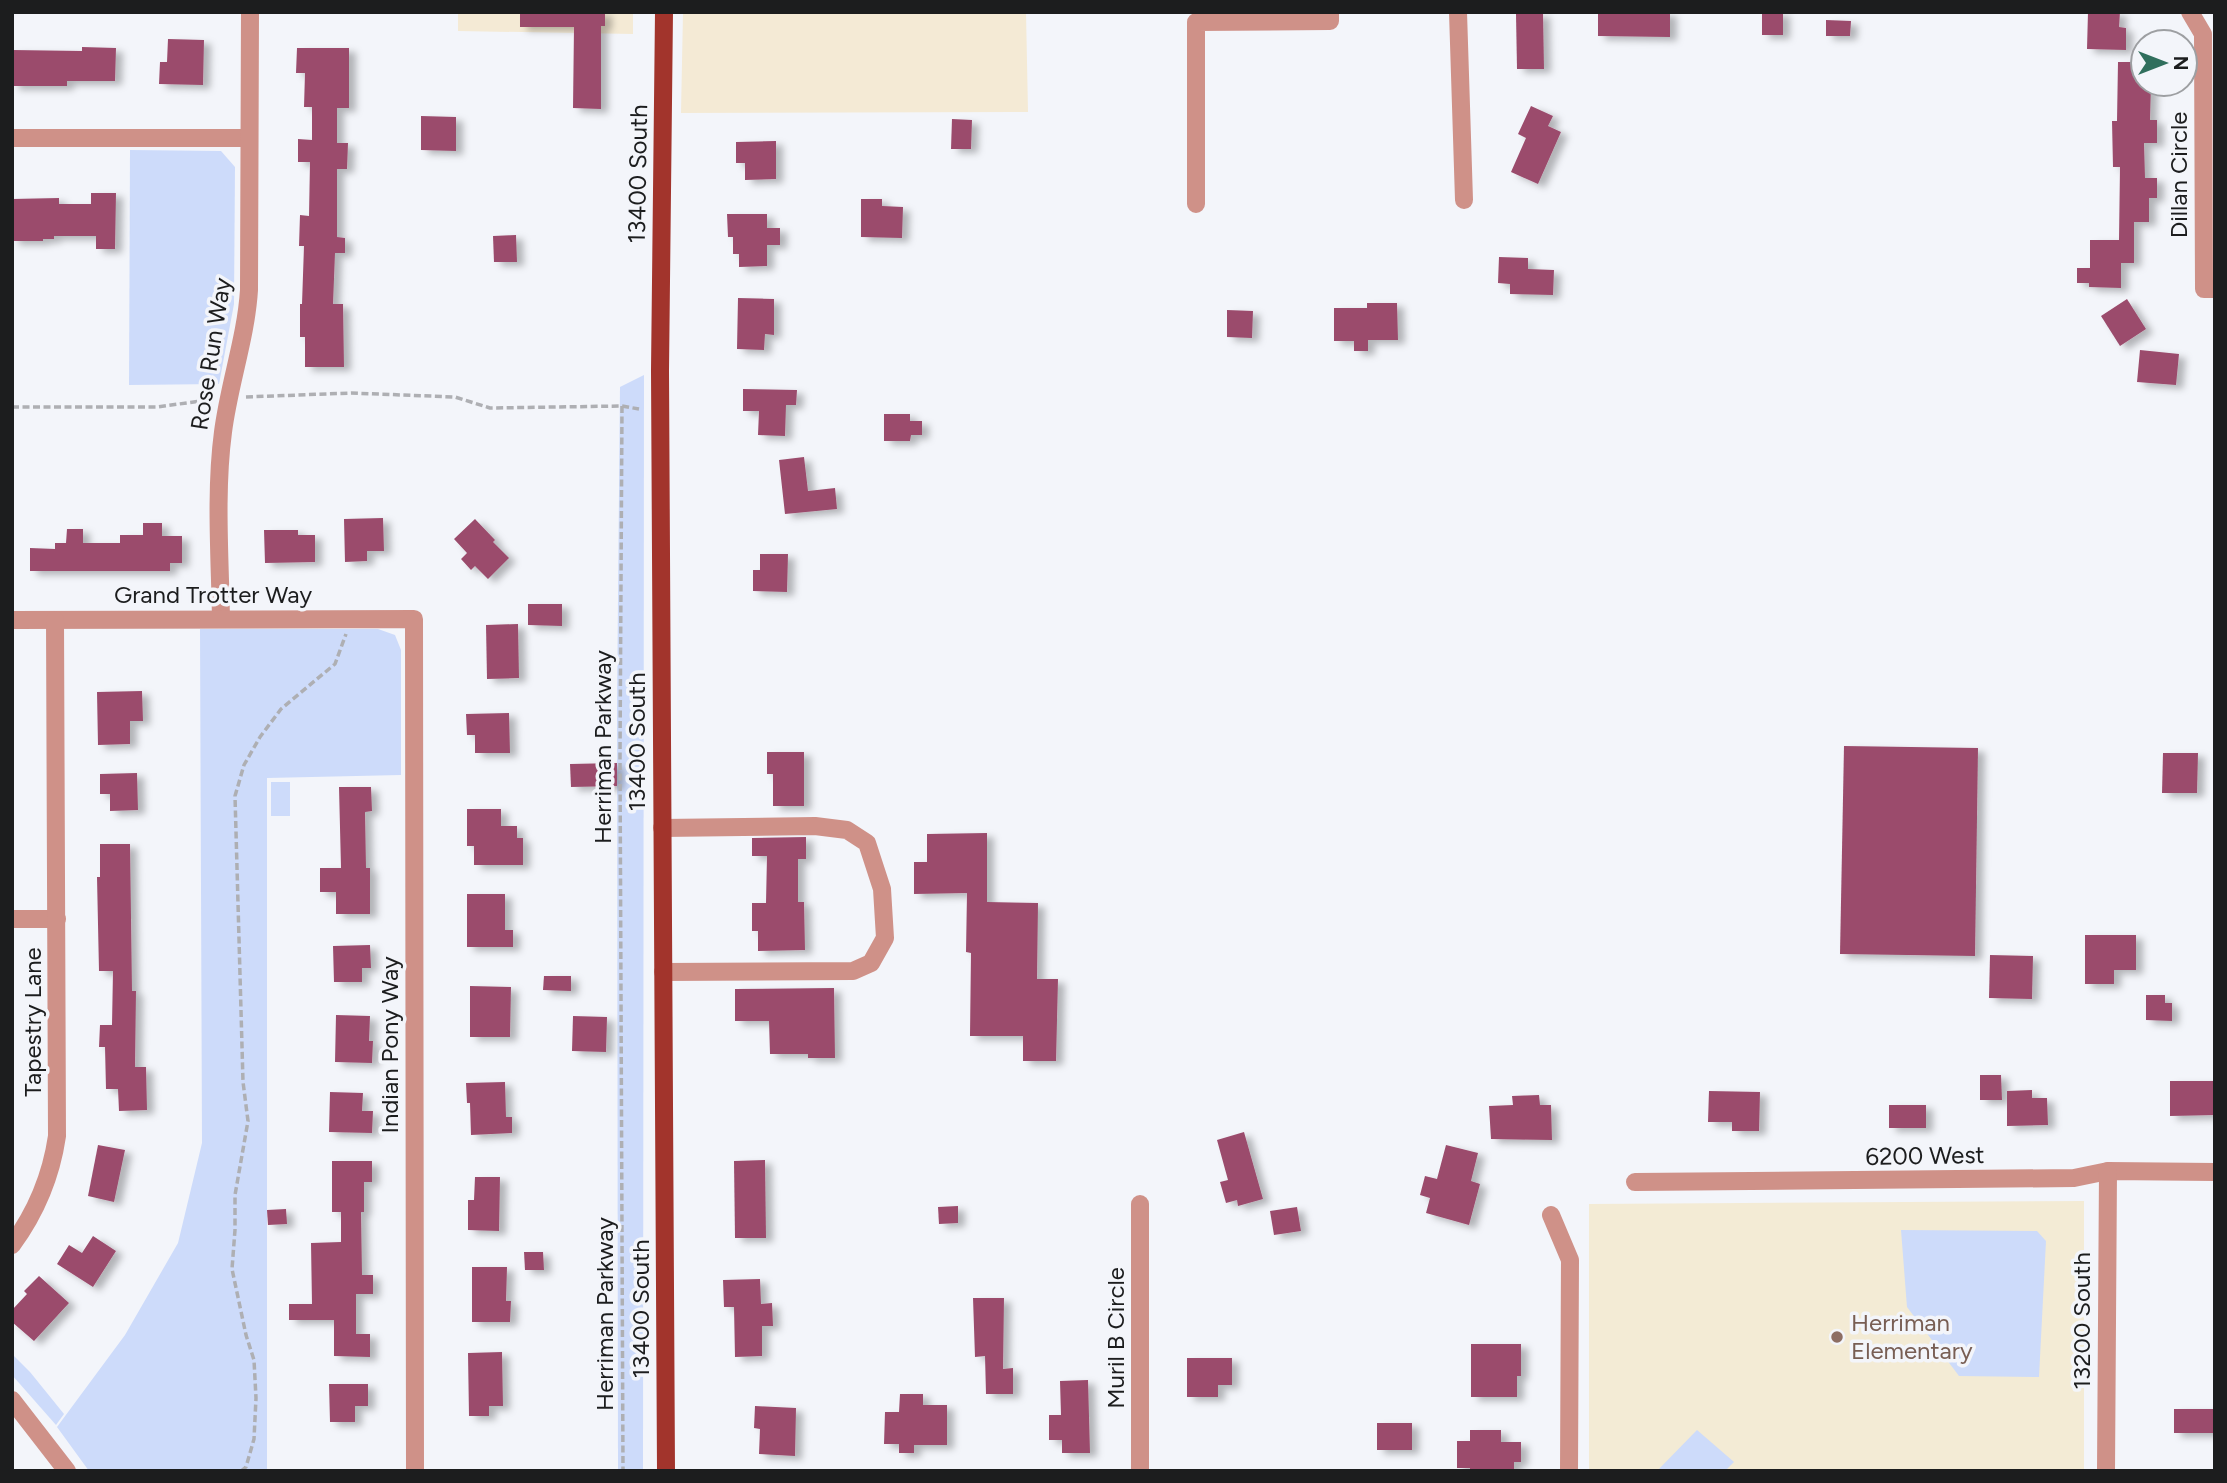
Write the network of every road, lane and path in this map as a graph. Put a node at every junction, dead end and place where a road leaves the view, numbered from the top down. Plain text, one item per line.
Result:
1 (250, 12) edge
2 (664, 12) edge
3 (1330, 12) edge
4 (1458, 12) edge
5 (2190, 12) edge
6 (12, 138) edge
7 (249, 138) junction
8 (1464, 200) dead end
9 (1196, 204) dead end
10 (2215, 289) edge
11 (240, 398) dead end
12 (214, 403) dead end
13 (622, 406) junction
14 (12, 407) edge
15 (639, 409) dead end
16 (414, 619) joint
17 (12, 620) edge
18 (55, 620) junction
19 (221, 620) junction
20 (347, 629) dead end
21 (662, 828) junction
22 (12, 919) edge
23 (57, 919) junction
24 (663, 972) junction
25 (2108, 1171) junction
26 (2215, 1172) edge
27 (1635, 1182) dead end
28 (1140, 1204) dead end
29 (1551, 1215) dead end
30 (12, 1245) edge
31 (12, 1400) edge
32 (67, 1471) edge
33 (241, 1471) edge
34 (415, 1471) edge
35 (623, 1471) edge
36 (666, 1471) edge
37 (1140, 1471) edge
38 (1569, 1471) edge
39 (2106, 1471) edge

1 - 7 street, Rose Run Way
2 - 21 main road, 13400 South
3 - 9 street
4 - 8 street
5 - 10 street, Dillan Circle
6 - 7 street
7 - 19 street, Rose Run Way
11 - 13 path
12 - 14 path
13 - 15 path
13 - 35 path, Herriman Parkway
16 - 19 street, Grand Trotter Way
16 - 34 street, Indian Pony Way
17 - 18 street, Grand Trotter Way
18 - 19 street, Grand Trotter Way
18 - 23 street, Tapestry Lane
20 - 33 path
21 - 24 main road, 13400 South
21 - 24 street
22 - 23 street
23 - 30 street, Tapestry Lane
24 - 36 main road, 13400 South
25 - 26 street, 6200 West
25 - 27 street, 6200 West
25 - 39 street, 13200 South
28 - 37 street, Muril B Circle
29 - 38 street
31 - 32 street

